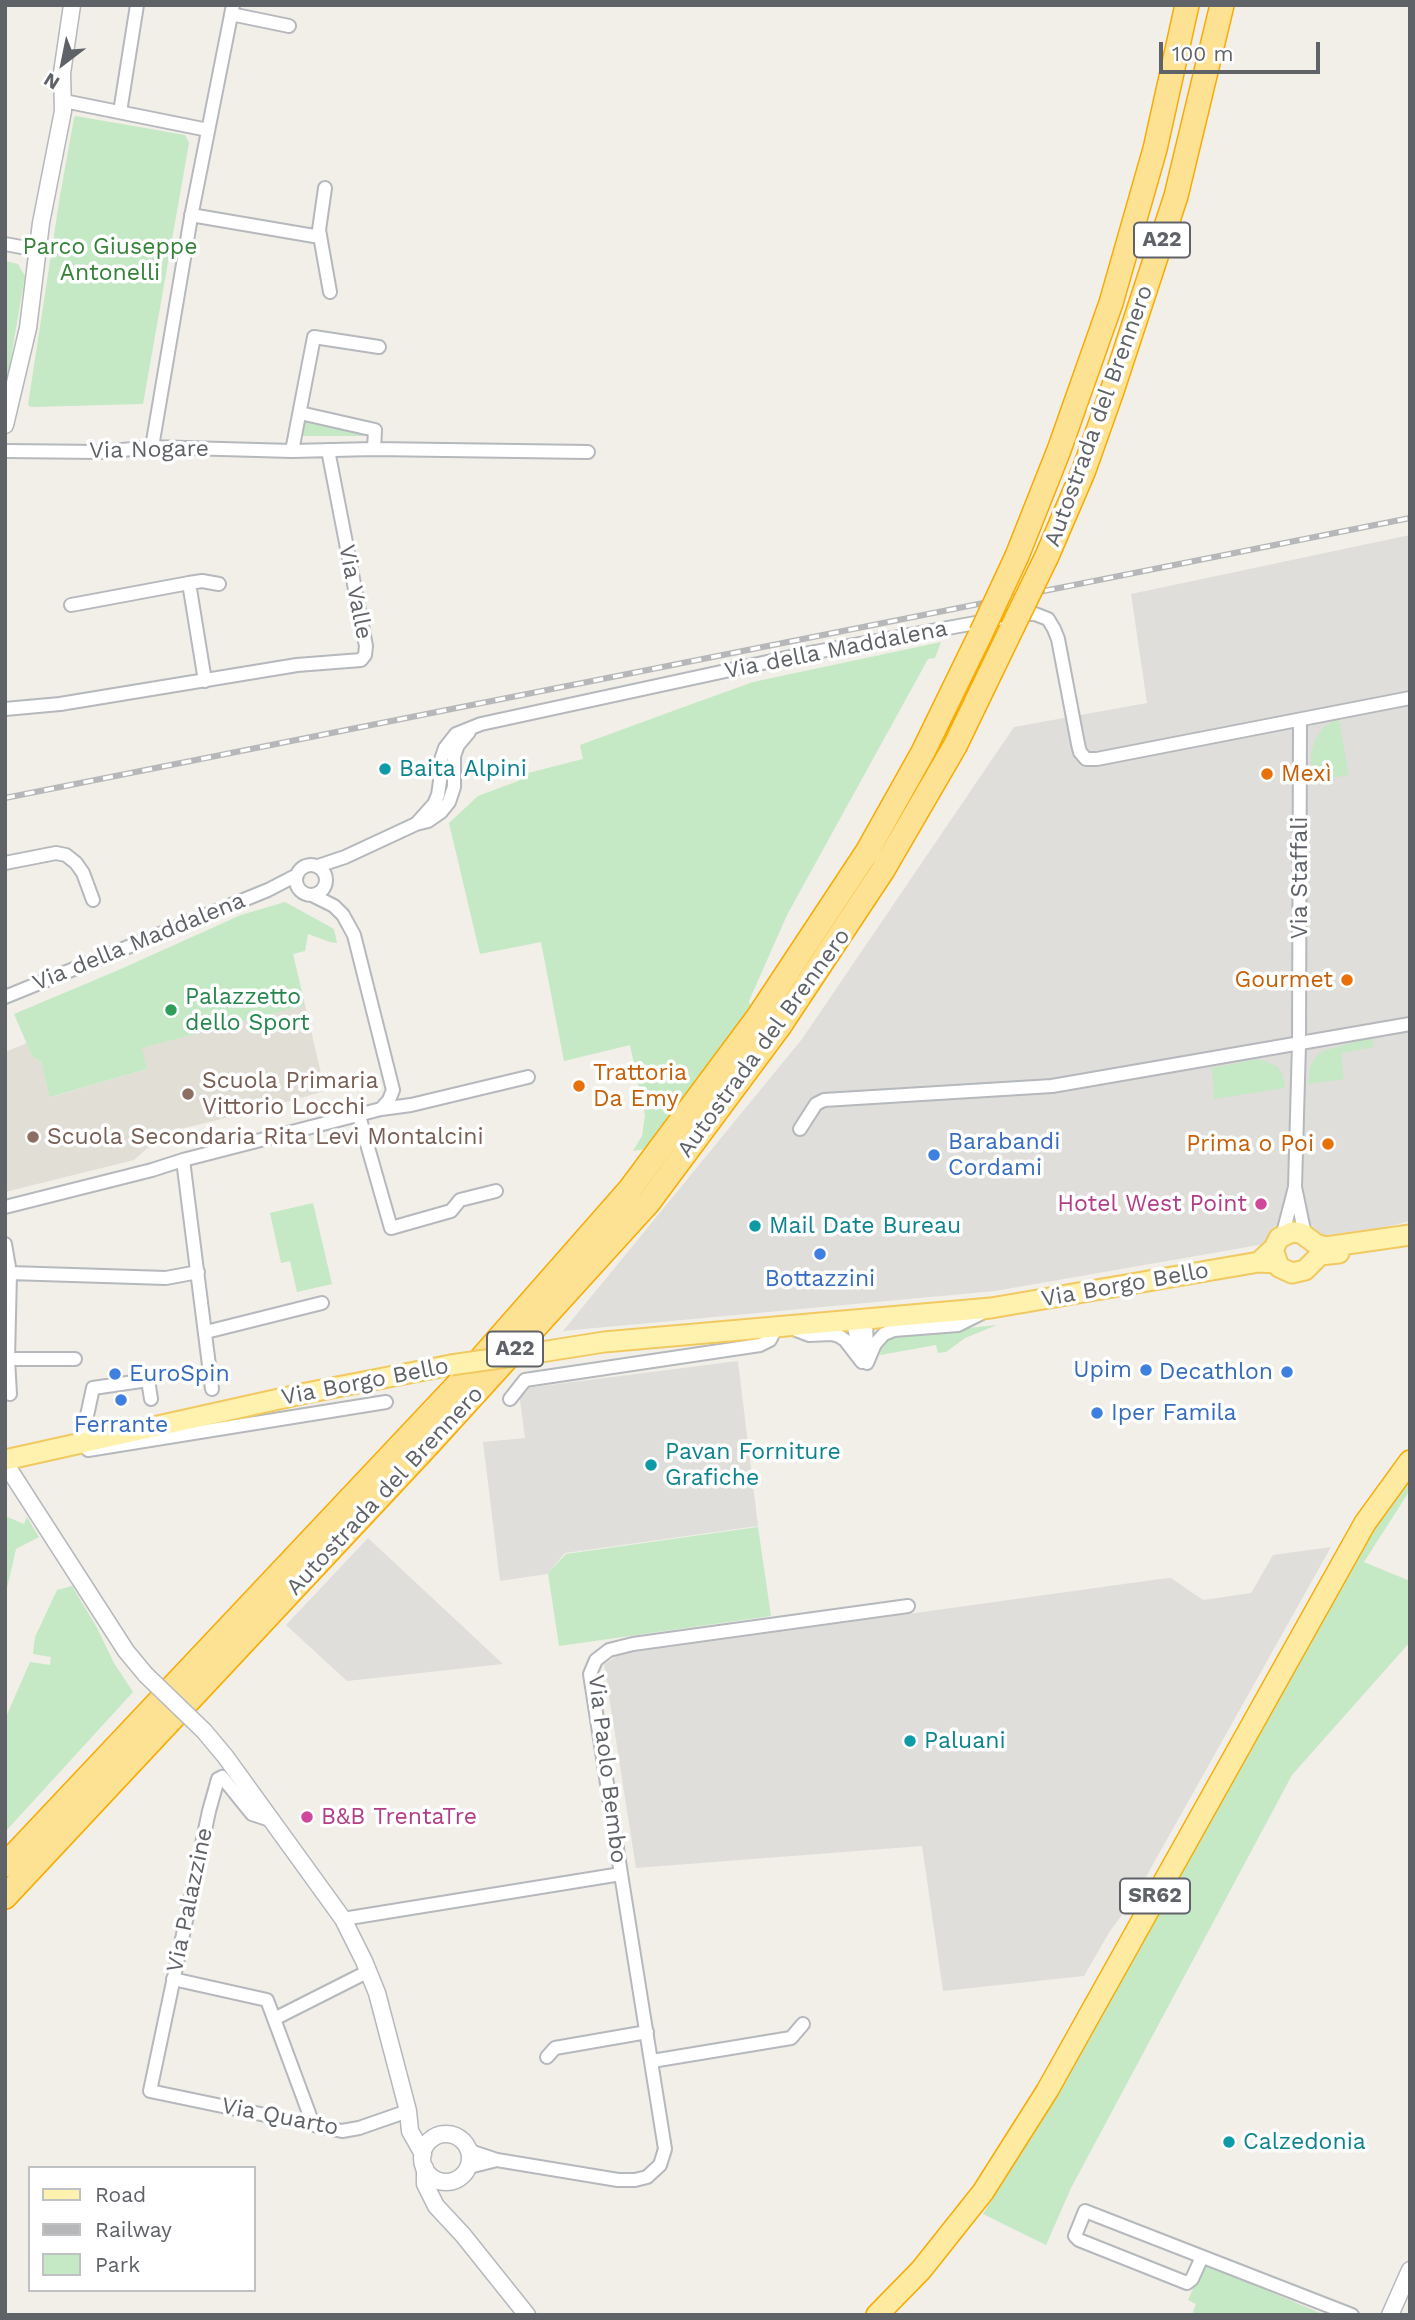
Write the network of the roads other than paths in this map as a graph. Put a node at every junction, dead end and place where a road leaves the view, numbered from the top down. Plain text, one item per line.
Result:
1 (72, 5) edge
2 (137, 5) edge
3 (1187, 5) edge
4 (1222, 5) edge
5 (232, 10) edge
6 (289, 26) dead end
7 (64, 101) junction
8 (120, 112) junction
9 (208, 130) junction
10 (325, 188) dead end
11 (191, 215) junction
12 (320, 237) junction
13 (5, 244) edge
14 (37, 250) junction
15 (330, 292) dead end
16 (379, 347) dead end
17 (300, 413) junction
18 (5, 425) edge
19 (152, 447) junction
20 (374, 449) junction
21 (328, 450) junction
22 (5, 451) edge
23 (292, 451) junction
24 (588, 452) dead end
25 (189, 583) junction
26 (219, 584) dead end
27 (71, 605) dead end
28 (205, 681) junction
29 (1410, 698) edge
30 (5, 709) edge
31 (1300, 721) junction
32 (345, 857) junction
33 (5, 863) edge
34 (318, 866) junction
35 (297, 875) junction
36 (326, 882) junction
37 (272, 887) junction
38 (300, 890) junction
39 (314, 896) junction
40 (93, 900) dead end
41 (331, 903) junction
42 (5, 997) edge
43 (1410, 1024) edge
44 (1299, 1044) junction
45 (528, 1077) dead end
46 (381, 1109) junction
47 (359, 1116) junction
48 (800, 1129) dead end
49 (183, 1160) junction
50 (1295, 1187) junction
51 (496, 1191) dead end
52 (5, 1207) edge
53 (1410, 1235) edge
54 (1307, 1237) junction
55 (1410, 1243) edge
56 (5, 1244) edge
57 (1273, 1252) junction
58 (1313, 1260) junction
59 (198, 1272) junction
60 (10, 1273) junction
61 (322, 1303) dead end
62 (991, 1308) junction
63 (860, 1321) junction
64 (780, 1326) junction
65 (206, 1332) junction
66 (7, 1359) edge
67 (75, 1359) dead end
68 (864, 1362) junction
69 (212, 1389) dead end
70 (10, 1394) dead end
71 (151, 1399) dead end
72 (510, 1399) dead end
73 (386, 1402) dead end
74 (77, 1444) junction
75 (9, 1460) edge
76 (1410, 1461) edge
77 (908, 1606) dead end
78 (270, 1820) junction
79 (5, 1865) edge
80 (621, 1874) junction
81 (5, 1897) edge
82 (342, 1919) junction
83 (369, 1972) junction
84 (173, 1979) junction
85 (274, 2019) junction
86 (803, 2024) dead end
87 (647, 2032) junction
88 (547, 2057) dead end
89 (652, 2060) junction
90 (150, 2091) joint
91 (408, 2111) junction
92 (313, 2124) junction
93 (432, 2138) junction
94 (469, 2159) junction
95 (424, 2161) junction
96 (451, 2182) junction
97 (448, 2218) junction
98 (1202, 2257) junction
99 (1410, 2270) edge
100 (527, 2315) edge
101 (877, 2315) edge
102 (1352, 2315) edge
103 (1390, 2315) edge

1 - 7 street
2 - 8 street
3 - 79 highway, Autostrada del Brennero / A22, bridge
4 - 81 highway, Autostrada del Brennero / A22, bridge
5 - 6 street
5 - 9 street
7 - 8 street
7 - 14 street
8 - 9 street
9 - 11 street
10 - 12 street
11 - 12 street
11 - 19 street
12 - 15 street
13 - 14 street
14 - 18 street
16 - 17 street
17 - 20 street
17 - 23 street
19 - 22 street, Via Nogare
19 - 23 street, Via Nogare
20 - 21 street, Via Nogare
20 - 24 street, Via Nogare
21 - 23 street, Via Nogare
21 - 28 street, Via Valle
25 - 26 street
25 - 27 street
25 - 28 street
28 - 30 street, Via Valle
29 - 31 street
31 - 32 street, Via della Maddalena
31 - 44 street, Via Staffali
32 - 34 street, Via della Maddalena
32 - 36 street, Via della Maddalena
33 - 40 street
34 - 35 street, Via della Maddalena
34 - 36 street
35 - 37 street, Via della Maddalena
35 - 38 street
36 - 39 street, Via della Maddalena
36 - 41 street
37 - 38 street, Via della Maddalena
37 - 42 street, Via della Maddalena
38 - 39 street, Via della Maddalena
39 - 41 street
41 - 46 street
43 - 44 street
44 - 48 street
44 - 50 street, Via Staffali
45 - 46 street
46 - 47 street
47 - 49 street
47 - 51 street
49 - 52 street
49 - 59 street
50 - 54 street, Via Staffali
50 - 57 street, Via Staffali
53 - 54 main road, Via Borgo Bello
54 - 57 main road, Via Borgo Bello
54 - 58 main road
55 - 58 main road, Via Borgo Bello
56 - 60 street
57 - 58 main road, Via Borgo Bello
57 - 62 main road, Via Borgo Bello
59 - 60 street
59 - 65 street
60 - 66 street
61 - 65 street
62 - 63 main road, Via Borgo Bello
62 - 68 street, Via Borgo Bello
63 - 64 main road, Via Borgo Bello
63 - 68 street
64 - 68 street, Via Borgo Bello
64 - 72 street
64 - 74 main road, Via Borgo Bello, bridge
65 - 69 street
66 - 67 street
66 - 70 street
71 - 74 street
73 - 74 street, Via Borgo Bello
74 - 75 main road, Via Borgo Bello
75 - 78 street, bridge
76 - 101 highway, SR62
77 - 80 street, Via Paolo Bembo
78 - 82 street
78 - 84 street, Via Palazzine
80 - 82 street, Via Paolo Bembo
80 - 87 street
82 - 83 street
83 - 85 street
83 - 91 street
84 - 85 street
84 - 90 street, Via Palazzine
85 - 92 street
86 - 89 street
87 - 88 street
87 - 89 street
89 - 94 street
90 - 92 street, Via Quarto
91 - 92 street, Via Quarto
91 - 93 street
91 - 95 street
93 - 94 street
93 - 95 street
94 - 96 street
95 - 96 street
95 - 97 street
96 - 97 street
97 - 100 street
98 - 98 street
98 - 102 street
99 - 103 street

